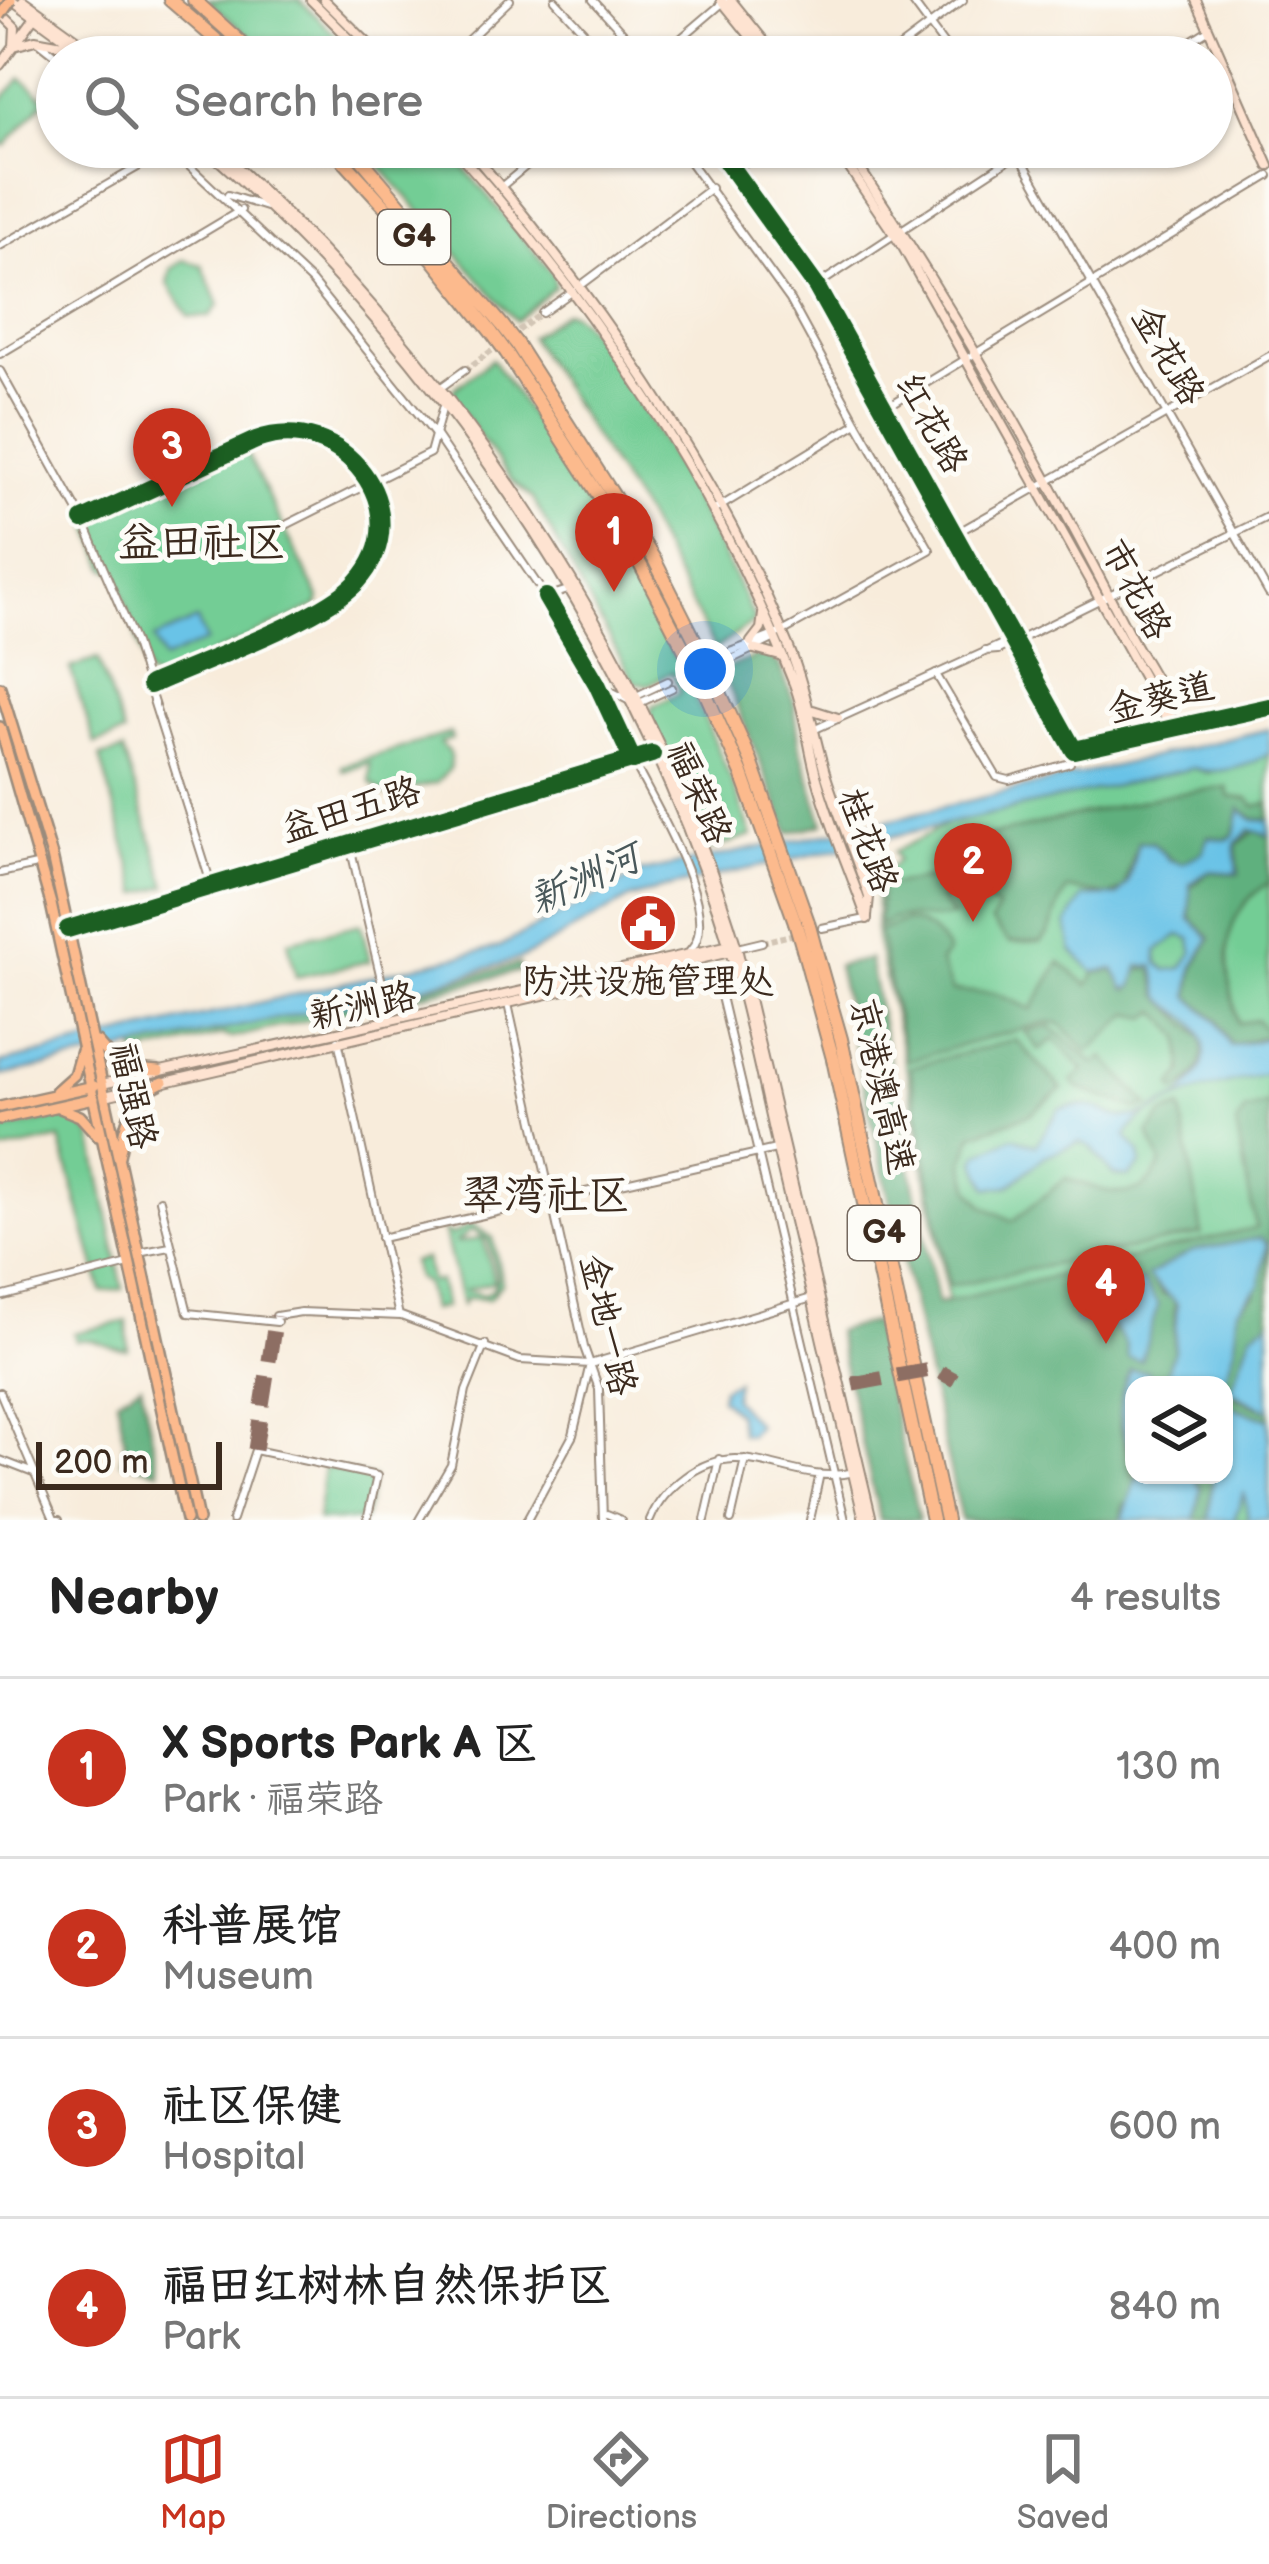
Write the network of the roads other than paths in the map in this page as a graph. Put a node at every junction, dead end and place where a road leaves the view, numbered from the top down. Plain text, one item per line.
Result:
1 (23, 0) edge
2 (170, 0) edge
3 (194, 0) edge
4 (510, 0) edge
5 (555, 0) edge
6 (593, 0) edge
7 (911, 0) edge
8 (963, 0) edge
9 (1196, 0) edge
10 (318, 1) edge
11 (725, 1) edge
12 (4, 5) edge
13 (37, 15) junction
14 (930, 25) junction
15 (1209, 29) junction
16 (64, 36) edge
17 (70, 36) edge
18 (212, 36) edge
19 (234, 36) edge
20 (349, 36) edge
21 (358, 36) edge
22 (472, 36) edge
23 (588, 36) edge
24 (626, 36) edge
25 (684, 36) edge
26 (751, 36) edge
27 (758, 36) edge
28 (915, 36) edge
29 (938, 36) edge
30 (1198, 36) edge
31 (1212, 36) edge
32 (35, 40) edge
33 (14, 46) junction
34 (0, 64) edge
35 (1233, 84) edge
36 (1269, 166) edge
37 (136, 168) edge
38 (194, 168) edge
39 (226, 168) edge
40 (235, 168) edge
41 (350, 168) edge
42 (367, 168) edge
43 (471, 168) edge
44 (485, 168) edge
45 (524, 168) edge
46 (695, 168) edge
47 (732, 168) edge
48 (738, 168) edge
49 (851, 168) edge
50 (858, 168) edge
51 (991, 168) edge
52 (1028, 168) edge
53 (734, 171) junction
54 (1269, 176) edge
55 (501, 187) junction
56 (711, 188) junction
57 (224, 194) junction
58 (268, 207) junction
59 (241, 210) junction
60 (898, 232) junction
61 (0, 245) edge
62 (329, 271) junction
63 (312, 282) junction
64 (1095, 283) junction
65 (816, 286) junction
66 (576, 289) junction
67 (542, 313) tunnel mouth
68 (497, 330) junction
69 (0, 355) edge
70 (1269, 356) edge
71 (970, 358) junction
72 (465, 370) tunnel mouth
73 (0, 371) edge
74 (435, 392) junction
75 (442, 406) junction
76 (884, 408) junction
77 (1169, 413) junction
78 (857, 422) junction
79 (436, 437) junction
80 (371, 482) junction
81 (1042, 485) junction
82 (717, 509) junction
83 (1269, 516) edge
84 (83, 520) junction
85 (289, 524) dead end
86 (1235, 532) junction
87 (955, 534) junction
88 (568, 590) junction
89 (1103, 594) junction
90 (1269, 594) edge
91 (763, 612) junction
92 (776, 634) junction
93 (1015, 640) junction
94 (752, 645) junction
95 (732, 655) tunnel mouth
96 (784, 662) junction
97 (936, 674) junction
98 (597, 684) dead end
99 (670, 685) tunnel mouth
100 (150, 686) junction
101 (0, 687) edge
102 (633, 702) junction
103 (809, 704) junction
104 (1269, 707) edge
105 (838, 718) junction
106 (0, 727) edge
107 (1173, 730) junction
108 (811, 731) junction
109 (1070, 745) joint
110 (652, 754) junction
111 (633, 761) junction
112 (1070, 763) dead end
113 (350, 846) junction
114 (699, 852) junction
115 (41, 864) junction
116 (0, 873) edge
117 (212, 887) junction
118 (867, 919) joint
119 (823, 928) dead end
120 (68, 929) junction
121 (761, 942) tunnel mouth
122 (732, 948) junction
123 (809, 948) junction
124 (688, 953) junction
125 (675, 964) junction
126 (508, 1004) junction
127 (390, 1017) junction
128 (86, 1027) junction
129 (338, 1040) junction
130 (87, 1067) junction
131 (161, 1077) junction
132 (98, 1091) junction
133 (43, 1097) junction
134 (0, 1107) edge
135 (54, 1107) junction
136 (0, 1120) edge
137 (104, 1120) junction
138 (103, 1146) junction
139 (781, 1148) junction
140 (759, 1154) junction
141 (118, 1161) junction
142 (551, 1198) junction
143 (160, 1200) dead end
144 (382, 1238) junction
145 (170, 1247) junction
146 (140, 1253) junction
147 (129, 1264) junction
148 (0, 1297) edge
149 (816, 1298) junction
150 (794, 1304) junction
151 (399, 1316) junction
152 (485, 1344) junction
153 (590, 1364) junction
154 (0, 1392) edge
155 (720, 1457) junction
156 (746, 1458) junction
157 (0, 1460) edge
158 (857, 1472) junction
159 (36, 1474) junction
160 (835, 1477) junction
161 (819, 1478) junction
162 (605, 1517) edge
163 (185, 1518) edge
164 (55, 1520) edge
165 (198, 1520) edge
166 (232, 1520) edge
167 (367, 1520) edge
168 (419, 1520) edge
169 (527, 1520) edge
170 (620, 1520) edge
171 (650, 1520) edge
172 (705, 1520) edge
173 (731, 1520) edge
174 (809, 1520) edge
175 (845, 1520) edge
176 (868, 1520) edge
177 (932, 1520) edge
178 (946, 1520) edge

1 - 13 main road
2 - 18 highway
3 - 19 highway
4 - 22 street
5 - 23 street
6 - 24 street
7 - 14 street
8 - 14 street
9 - 15 main road
10 - 20 main road
10 - 21 main road
11 - 25 street
11 - 26 main road
11 - 27 main road
12 - 13 main road
12 - 33 main road
13 - 16 main road
13 - 17 main road
13 - 33 main road
14 - 28 street
14 - 29 street
15 - 30 street
15 - 31 main road
32 - 33 main road
33 - 34 main road
35 - 36 main road
37 - 61 street
38 - 57 street
39 - 58 main road, 福荣路
40 - 74 main road, 福荣路
41 - 68 highway, G4
42 - 68 highway, G4
43 - 66 main road, 桂花路
44 - 55 main road, 桂花路
45 - 55 street
46 - 56 street
47 - 53 street, 红花路
48 - 53 street
49 - 60 main road, 市花路
50 - 60 main road, 市花路
51 - 60 street
52 - 64 street, 金花路
53 - 65 street, 红花路
54 - 64 street
55 - 66 main road, 桂花路
56 - 66 street
56 - 78 street
57 - 58 street
57 - 59 street
58 - 62 main road, 福荣路
59 - 63 street
59 - 69 street
60 - 65 street
60 - 71 main road, 市花路
62 - 63 street
62 - 74 main road, 福荣路
63 - 79 street
64 - 71 street
64 - 77 street, 金花路
65 - 76 street, 红花路
66 - 67 street
66 - 82 main road, 桂花路
68 - 123 highway, G4, bridge
70 - 77 street
71 - 76 street
71 - 81 main road, 市花路
72 - 74 street
73 - 84 street
74 - 75 main road, 福荣路
74 - 102 main road, 福荣路
75 - 79 street
75 - 88 main road, 福荣路
76 - 87 street, 红花路
77 - 81 street
77 - 86 street, 金花路
78 - 82 street
78 - 92 street
79 - 80 street
79 - 88 street
80 - 84 street
80 - 85 street
80 - 100 street
81 - 87 street
81 - 89 main road, 市花路
82 - 91 main road, 桂花路
82 - 92 main road, 桂花路
83 - 86 street
84 - 100 street
86 - 89 street
86 - 90 street, 金花路
87 - 93 street, 红花路
88 - 102 main road, 福荣路
89 - 93 street
89 - 107 main road, 市花路
91 - 92 main road, 桂花路
91 - 94 main road
92 - 94 street
92 - 96 main road, 桂花路
92 - 103 main road, 桂花路
93 - 97 street
93 - 109 street, 红花路
94 - 95 street
94 - 96 main road
96 - 108 main road, 桂花路
97 - 105 street
97 - 112 street
98 - 102 street
99 - 102 street
100 - 117 street
101 - 120 main road, 福强路
102 - 110 main road, 福荣路
102 - 114 main road, 福荣路
103 - 105 main road
103 - 108 main road, 桂花路
104 - 107 street, 金葵道
105 - 108 street
106 - 115 main road, 福强路
107 - 109 street, 金葵道
108 - 118 main road, 桂花路
110 - 111 street, 益田五路
110 - 114 main road, 福荣路
111 - 113 street, 益田五路
111 - 124 street
113 - 117 street, 益田五路
113 - 127 street
114 - 122 main road, 福荣路
115 - 116 street
115 - 128 main road, 福强路
117 - 120 street, 益田五路
118 - 119 street
120 - 128 main road, 福强路
121 - 122 street, 新洲路
122 - 124 main road, 新洲路
122 - 125 main road, 新洲路
122 - 139 main road, 福荣路
123 - 177 highway, 京港澳高速 / G4
123 - 178 highway, 京港澳高速 / G4
124 - 127 main road, 新洲路
125 - 126 main road, 新洲路
125 - 140 street
126 - 129 main road, 新洲路
126 - 142 street, 金地一路
127 - 131 main road, 新洲路
128 - 130 main road, 福强路
128 - 130 main road, 福强路
128 - 131 main road
129 - 131 main road, 新洲路
129 - 144 street
130 - 132 main road, 福强路
130 - 133 main road
131 - 132 main road, 新洲路
131 - 141 main road
132 - 133 main road, 新洲路
132 - 135 main road, 新洲路
132 - 137 main road, 福强路
133 - 134 main road, 新洲路
135 - 136 main road, 新洲路
135 - 138 main road
137 - 138 main road, 福强路
137 - 141 main road, 福强路
138 - 147 main road, 福强路
139 - 140 street
139 - 149 main road, 福荣路
140 - 142 street
140 - 150 street
141 - 146 main road, 福强路
142 - 144 street
142 - 153 street, 金地一路
143 - 145 street
144 - 151 street
145 - 146 street
145 - 151 street
146 - 165 main road, 福强路
147 - 148 street
147 - 163 main road, 福强路
149 - 150 street
149 - 158 main road, 福荣路
150 - 153 street
150 - 160 street
151 - 152 street
152 - 153 street
152 - 168 street
153 - 162 street, 金地一路
153 - 169 street
154 - 159 street
155 - 156 street
155 - 171 street
155 - 172 street
156 - 161 street
156 - 173 street
157 - 159 street
158 - 160 street
158 - 176 main road, 福荣路
159 - 164 street
160 - 161 street
160 - 175 street
161 - 174 street
162 - 170 street
166 - 167 street

